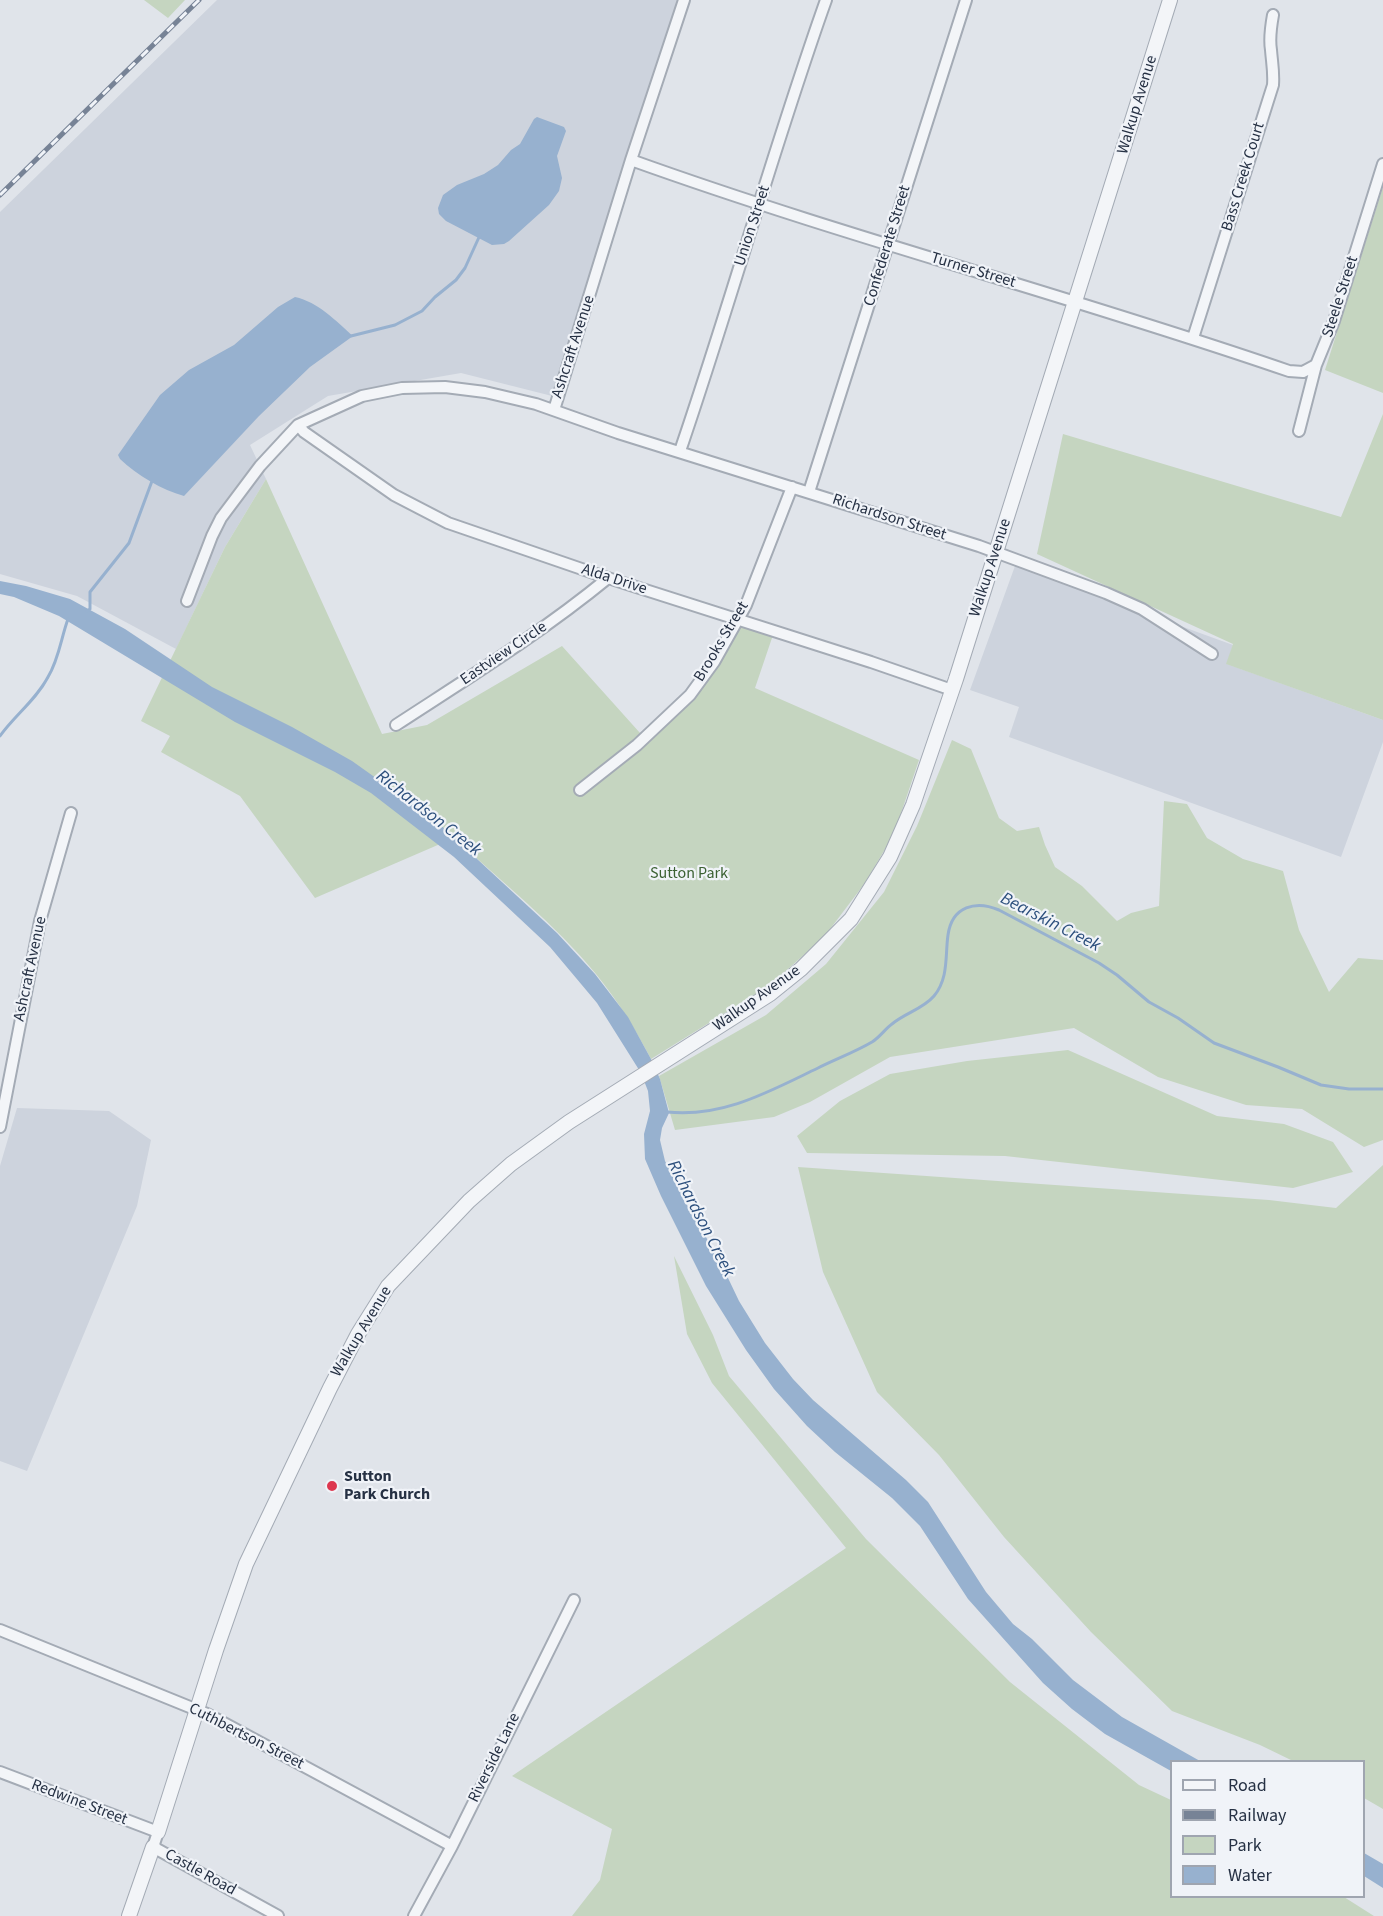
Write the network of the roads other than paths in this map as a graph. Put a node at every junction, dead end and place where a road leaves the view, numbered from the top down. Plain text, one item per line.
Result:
1 (684, 0) edge
2 (826, 0) edge
3 (966, 0) edge
4 (1170, 0) edge
5 (1273, 15) dead end
6 (631, 160) junction
7 (1383, 164) edge
8 (761, 203) junction
9 (889, 244) junction
10 (1074, 303) junction
11 (1193, 338) junction
12 (1316, 365) junction
13 (554, 410) junction
14 (298, 424) junction
15 (1299, 431) dead end
16 (680, 452) junction
17 (792, 487) junction
18 (810, 492) junction
19 (996, 553) junction
20 (608, 578) junction
21 (186, 601) dead end
22 (739, 620) junction
23 (1212, 654) dead end
24 (952, 690) junction
25 (396, 725) dead end
26 (580, 790) dead end
27 (71, 813) dead end
28 (0, 1127) edge
29 (574, 1600) dead end
30 (0, 1630) edge
31 (198, 1711) junction
32 (0, 1772) edge
33 (158, 1832) junction
34 (452, 1846) junction
35 (153, 1847) junction
36 (129, 1916) edge
37 (278, 1916) edge
38 (414, 1916) edge

1 - 6 street, Ashcraft Avenue
2 - 8 street, Union Street
3 - 9 street, Confederate Street
4 - 10 street, Walkup Avenue
5 - 11 street, Bass Creek Court
6 - 8 street, Turner Street
6 - 13 street, Ashcraft Avenue
7 - 12 street, Steele Street
8 - 9 street, Turner Street
8 - 16 street, Union Street
9 - 10 street, Turner Street
9 - 18 street, Confederate Street
10 - 11 street, Turner Street
10 - 19 street, Walkup Avenue
11 - 12 street, Turner Street
12 - 15 street, Steele Street
13 - 14 street, Ashcraft Avenue
13 - 16 street, Richardson Street
14 - 20 street, Alda Drive
14 - 21 street, Ashcraft Avenue
16 - 17 street, Richardson Street
17 - 18 street, Richardson Street
17 - 22 street, Brooks Street
18 - 19 street, Richardson Street
19 - 23 street, Richardson Street
19 - 24 street, Walkup Avenue
20 - 22 street, Alda Drive
20 - 25 street, Eastview Circle
22 - 24 street, Alda Drive
22 - 26 street, Brooks Street
24 - 31 street, Walkup Avenue
27 - 28 street, Ashcraft Avenue
29 - 34 street, Riverside Lane
30 - 31 street, Cuthbertson Street
31 - 33 street, Walkup Avenue
31 - 34 street, Cuthbertson Street
32 - 33 street, Redwine Street
33 - 35 street
34 - 38 street, Riverside Lane
35 - 36 street
35 - 37 street, Castle Road

